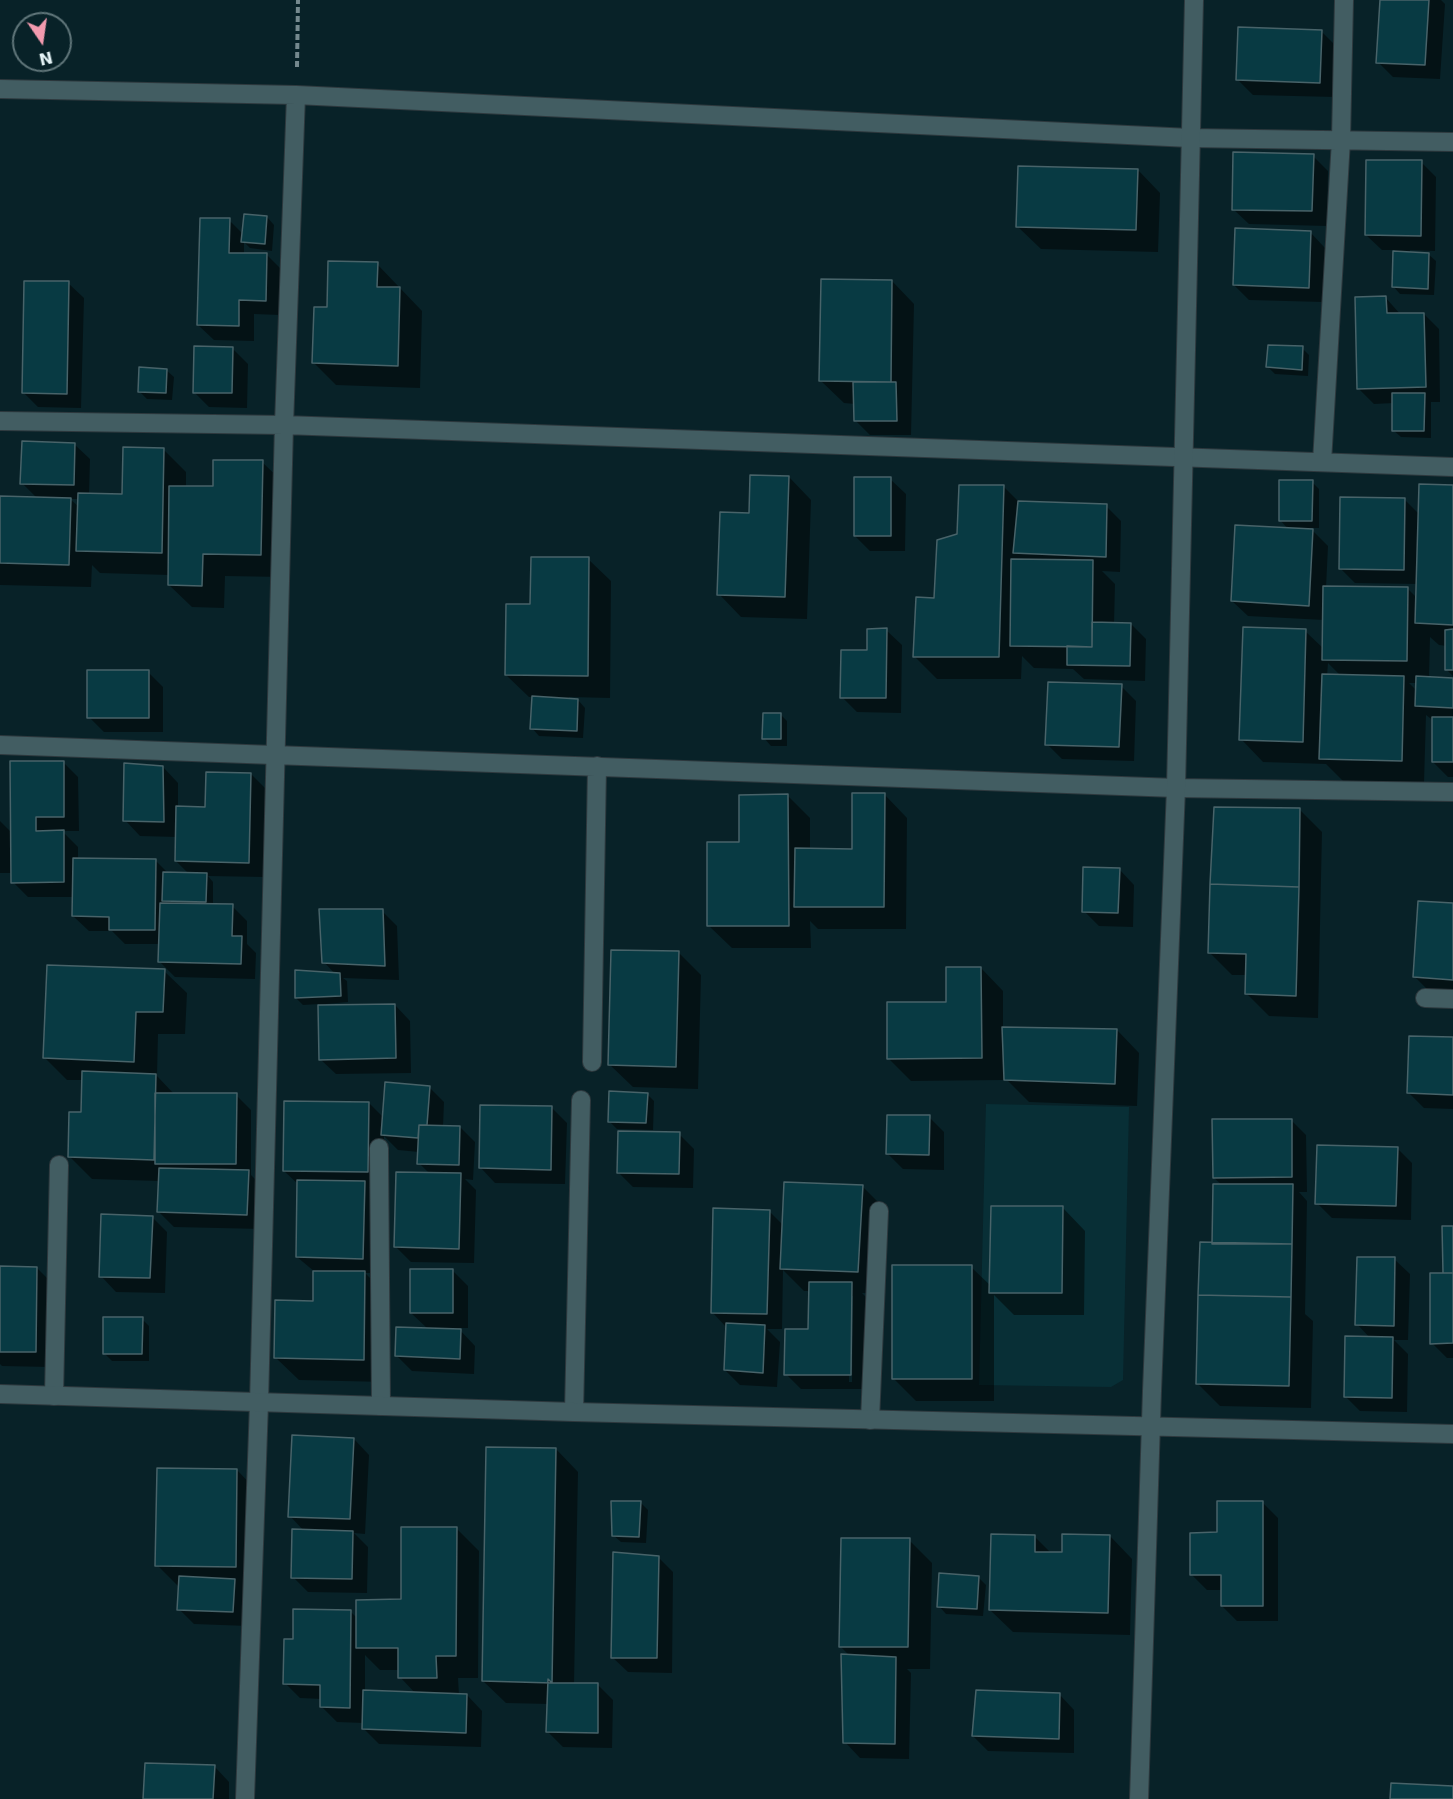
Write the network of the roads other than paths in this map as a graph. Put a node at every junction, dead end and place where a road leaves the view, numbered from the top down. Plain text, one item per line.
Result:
1 (1194, 0) edge
2 (1344, 0) edge
3 (0, 89) edge
4 (296, 94) junction
5 (1190, 138) junction
6 (1341, 140) junction
7 (1453, 142) edge
8 (0, 421) edge
9 (284, 425) junction
10 (1182, 457) junction
11 (1322, 462) junction
12 (1453, 467) edge
13 (0, 745) edge
14 (276, 754) junction
15 (597, 766) junction
16 (1176, 788) junction
17 (1453, 792) edge
18 (1425, 998) dead end
19 (1453, 999) edge
20 (592, 1062) dead end
21 (581, 1100) dead end
22 (379, 1148) dead end
23 (59, 1165) dead end
24 (879, 1211) dead end
25 (0, 1394) edge
26 (54, 1396) junction
27 (259, 1403) junction
28 (381, 1406) junction
29 (574, 1412) junction
30 (870, 1420) junction
31 (1151, 1428) junction
32 (1453, 1434) edge
33 (245, 1799) edge
34 (1140, 1799) edge

1 - 5 street
2 - 6 street
3 - 4 street
4 - 5 street
4 - 9 street
5 - 6 street
5 - 10 street
6 - 7 street
6 - 11 street
8 - 9 street
9 - 10 street
9 - 14 street
10 - 11 street
10 - 16 street
11 - 12 street
13 - 14 street
14 - 15 street
14 - 27 street
15 - 16 street
15 - 20 street
16 - 17 street
16 - 31 street
18 - 19 street
21 - 29 street
22 - 28 street
23 - 26 street
24 - 30 street
25 - 26 street
26 - 27 street
27 - 28 street
27 - 33 street
28 - 29 street
29 - 30 street
30 - 31 street
31 - 32 street
31 - 34 street

